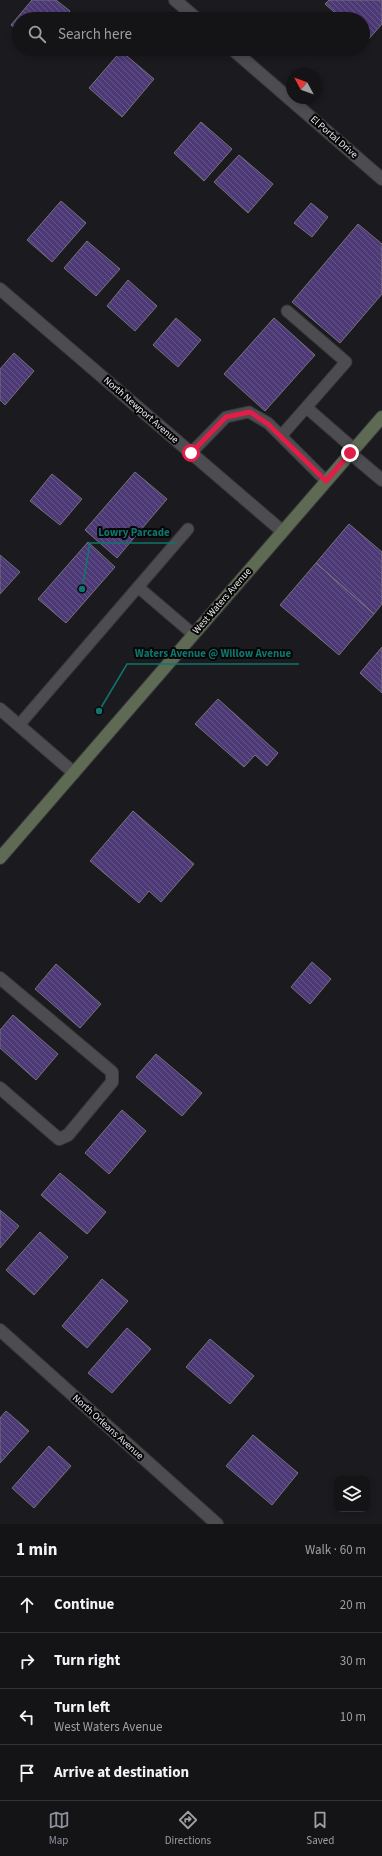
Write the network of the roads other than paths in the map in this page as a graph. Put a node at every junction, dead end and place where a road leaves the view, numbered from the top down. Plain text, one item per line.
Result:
1 (175, 0) edge
2 (189, 12) edge
3 (240, 56) edge
4 (382, 179) edge
5 (0, 289) edge
6 (287, 311) dead end
7 (307, 408) junction
8 (382, 417) edge
9 (281, 436) junction
10 (352, 451) junction
11 (191, 453) junction
12 (382, 480) edge
13 (326, 481) junction
14 (188, 529) dead end
15 (282, 531) junction
16 (138, 587) junction
17 (193, 634) junction
18 (0, 709) edge
19 (19, 725) junction
20 (74, 773) junction
21 (0, 858) edge
22 (0, 978) edge
23 (0, 1088) edge
24 (0, 1330) edge
25 (217, 1524) edge

1 - 2 street
3 - 4 street, El Portal Drive
5 - 11 street, North Newport Avenue
6 - 7 lane
7 - 9 lane
7 - 10 lane
8 - 10 main road, West Waters Avenue
9 - 11 lane
9 - 13 lane
10 - 12 street
10 - 13 main road, West Waters Avenue
11 - 15 street, North Newport Avenue
13 - 15 main road, West Waters Avenue
14 - 16 lane
15 - 17 main road, West Waters Avenue
16 - 17 lane
16 - 19 lane
17 - 20 main road, West Waters Avenue
18 - 19 street
19 - 20 street
20 - 21 main road, West Waters Avenue
22 - 23 street
24 - 25 street, North Orleans Avenue

